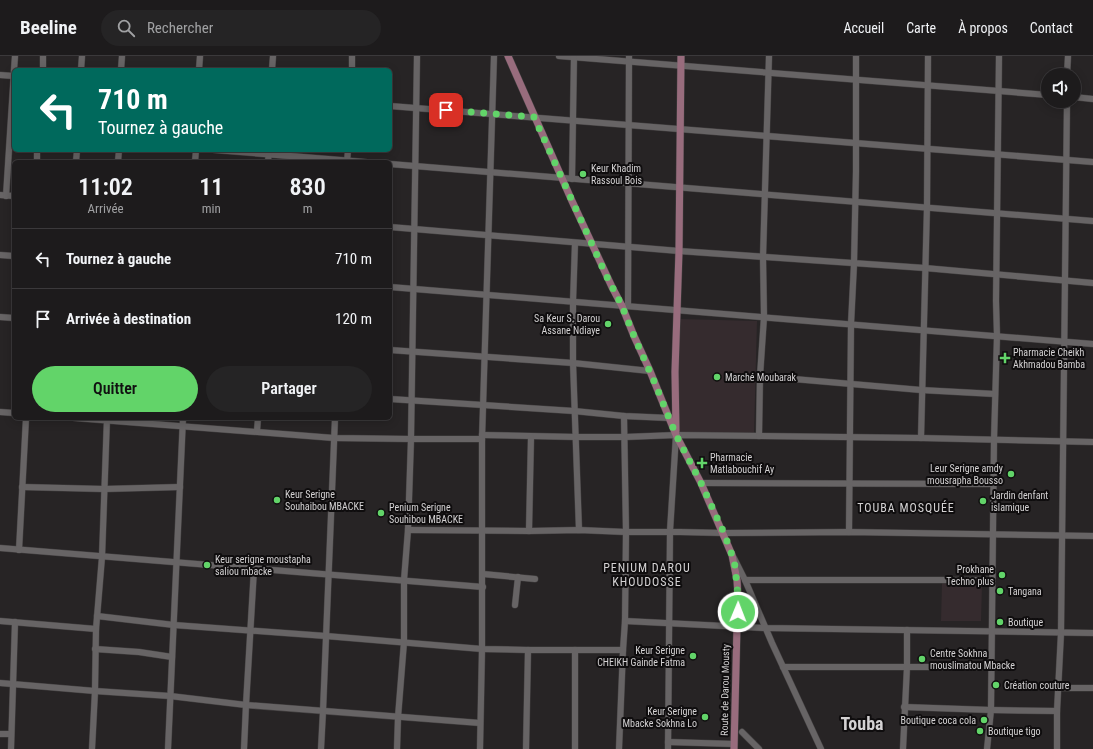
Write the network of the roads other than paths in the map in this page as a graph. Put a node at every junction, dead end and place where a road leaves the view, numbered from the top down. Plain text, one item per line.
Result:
1 (15, 56) edge
2 (43, 56) edge
3 (82, 56) edge
4 (122, 56) edge
5 (200, 56) edge
6 (273, 56) edge
7 (352, 56) edge
8 (417, 56) edge
9 (494, 56) edge
10 (508, 56) edge
11 (559, 56) edge
12 (681, 56) edge
13 (769, 56) edge
14 (856, 56) edge
15 (928, 56) edge
16 (1000, 56) edge
17 (1068, 56) edge
18 (574, 57) edge
19 (629, 59) edge
20 (681, 66) junction
21 (14, 68) edge
22 (43, 68) edge
23 (81, 68) edge
24 (121, 68) edge
25 (199, 68) edge
26 (272, 68) edge
27 (352, 68) edge
28 (1067, 68) edge
29 (769, 73) junction
30 (0, 74) edge
31 (12, 76) edge
32 (856, 80) junction
33 (927, 85) junction
34 (999, 91) junction
35 (1041, 94) edge
36 (12, 98) edge
37 (1081, 98) edge
38 (1093, 99) edge
39 (392, 106) edge
40 (416, 108) junction
41 (1067, 108) edge
42 (492, 114) junction
43 (534, 117) junction
44 (572, 120) junction
45 (629, 125) junction
46 (680, 129) junction
47 (767, 136) junction
48 (856, 143) junction
49 (928, 149) junction
50 (269, 152) edge
51 (998, 154) junction
52 (338, 160) edge
53 (1066, 160) junction
54 (1093, 162) edge
55 (392, 164) edge
56 (415, 166) junction
57 (490, 172) junction
58 (562, 178) junction
59 (572, 179) junction
60 (629, 183) junction
61 (679, 187) junction
62 (765, 194) junction
63 (3, 195) edge
64 (855, 201) junction
65 (927, 207) junction
66 (997, 213) junction
67 (1066, 218) junction
68 (1093, 221) edge
69 (392, 227) edge
70 (414, 229) junction
71 (488, 236) junction
72 (575, 243) junction
73 (592, 243) junction
74 (628, 246) junction
75 (678, 251) junction
76 (0, 255) edge
77 (12, 256) edge
78 (763, 257) junction
79 (854, 264) junction
80 (925, 268) junction
81 (996, 274) junction
82 (1065, 281) junction
83 (1093, 283) edge
84 (392, 287) edge
85 (414, 289) junction
86 (486, 295) junction
87 (573, 302) junction
88 (625, 306) junction
89 (677, 310) junction
90 (0, 317) edge
91 (764, 317) junction
92 (12, 318) edge
93 (851, 324) junction
94 (924, 330) junction
95 (997, 336) junction
96 (1064, 341) junction
97 (1093, 344) edge
98 (392, 350) edge
99 (413, 353) junction
100 (484, 357) junction
101 (574, 363) junction
102 (650, 371) junction
103 (760, 376) junction
104 (850, 384) junction
105 (921, 390) junction
106 (995, 394) junction
107 (392, 399) edge
108 (412, 400) junction
109 (483, 405) junction
110 (574, 411) junction
111 (0, 412) edge
112 (12, 413) edge
113 (624, 416) junction
114 (669, 418) junction
115 (26, 420) edge
116 (107, 420) edge
117 (183, 420) edge
118 (258, 420) edge
119 (335, 420) edge
120 (183, 426) junction
121 (257, 431) junction
122 (676, 435) junction
123 (759, 436) junction
124 (482, 437) junction
125 (531, 437) junction
126 (577, 437) junction
127 (625, 437) junction
128 (850, 437) junction
129 (334, 438) junction
130 (920, 438) junction
131 (411, 439) junction
132 (994, 440) junction
133 (1063, 442) junction
134 (1093, 442) edge
135 (701, 483) junction
136 (849, 483) junction
137 (994, 484) junction
138 (22, 487) junction
139 (180, 487) junction
140 (104, 489) junction
141 (408, 530) junction
142 (483, 530) junction
143 (579, 530) junction
144 (529, 531) junction
145 (626, 532) junction
146 (670, 532) junction
147 (849, 532) junction
148 (724, 533) junction
149 (993, 534) junction
150 (1062, 535) junction
151 (1093, 536) edge
152 (0, 548) edge
153 (19, 550) junction
154 (732, 555) junction
155 (102, 557) junction
156 (176, 563) junction
157 (254, 569) junction
158 (483, 574) junction
159 (328, 575) junction
160 (518, 577) junction
161 (535, 579) dead end
162 (404, 580) junction
163 (745, 580) junction
164 (992, 580) junction
165 (483, 587) junction
166 (515, 605) dead end
167 (97, 616) junction
168 (0, 621) edge
169 (625, 621) junction
170 (15, 622) junction
171 (669, 623) junction
172 (174, 625) junction
173 (737, 626) junction
174 (766, 628) junction
175 (96, 629) junction
176 (907, 630) junction
177 (250, 631) junction
178 (992, 631) junction
179 (1061, 633) junction
180 (1093, 633) edge
181 (326, 636) junction
182 (404, 642) junction
183 (95, 649) junction
184 (482, 649) junction
185 (528, 650) junction
186 (575, 650) junction
187 (622, 650) junction
188 (172, 657) junction
189 (783, 666) junction
190 (907, 667) junction
191 (991, 667) junction
192 (0, 684) edge
193 (14, 684) junction
194 (1058, 688) junction
195 (1093, 688) edge
196 (95, 691) junction
197 (170, 696) junction
198 (246, 705) junction
199 (904, 707) junction
200 (991, 710) junction
201 (324, 711) junction
202 (1057, 711) junction
203 (398, 717) junction
204 (480, 723) junction
205 (742, 732) dead end
206 (0, 734) edge
207 (11, 734) junction
208 (668, 746) edge
209 (734, 747) edge
210 (11, 749) edge
211 (92, 749) edge
212 (168, 749) edge
213 (244, 749) edge
214 (321, 749) edge
215 (397, 749) edge
216 (480, 749) edge
217 (526, 749) edge
218 (575, 749) edge
219 (620, 749) edge
220 (759, 749) edge
221 (821, 749) edge
222 (902, 749) edge
223 (987, 749) edge
224 (1057, 749) edge

1 - 21 street
2 - 22 street
3 - 23 street
4 - 24 street
5 - 25 street
6 - 26 street
7 - 27 street
8 - 40 street
9 - 42 street
10 - 43 main road, Route de Darou Mousty
11 - 18 street
12 - 20 main road
13 - 29 street
14 - 32 street
15 - 33 street
16 - 34 street
17 - 28 street
18 - 19 street
18 - 44 street
19 - 20 street
19 - 45 street
20 - 29 street
20 - 46 main road
29 - 32 street
29 - 47 street
30 - 31 street
32 - 33 street
32 - 48 street
33 - 34 street
33 - 49 street
34 - 35 street
34 - 51 street
36 - 63 street
37 - 38 street
39 - 40 street
40 - 42 street
40 - 56 street
41 - 53 street
42 - 43 street
42 - 57 street
43 - 44 street
43 - 58 main road, Route de Darou Mousty
44 - 45 street
44 - 59 street
45 - 46 street
45 - 60 street
46 - 47 street
46 - 61 main road
47 - 48 street
47 - 62 street
48 - 49 street
48 - 64 street
49 - 51 street
49 - 65 street
50 - 52 street
51 - 53 street
51 - 66 street
53 - 54 street
53 - 67 street
55 - 56 street
56 - 57 street
56 - 70 street
57 - 58 street
57 - 71 street
58 - 59 street
58 - 73 main road, Route de Darou Mousty
59 - 60 street
60 - 61 street
60 - 74 street
61 - 62 street
61 - 75 main road
62 - 64 street
62 - 78 street
64 - 65 street
64 - 79 street
65 - 66 street
65 - 80 street
66 - 67 street
66 - 81 street
67 - 68 street
67 - 82 street
69 - 70 street
70 - 71 street
70 - 85 street
71 - 72 street
71 - 86 street
72 - 73 street
72 - 87 street
73 - 74 street
73 - 88 main road, Route de Darou Mousty
74 - 75 street
74 - 88 street
75 - 78 street
75 - 89 main road
76 - 77 street
78 - 79 street
78 - 91 street
79 - 80 street
79 - 93 street
80 - 81 street
80 - 94 street
81 - 82 street
81 - 95 street
82 - 83 street
82 - 96 street
84 - 85 street
85 - 86 street
85 - 99 street
86 - 87 street
86 - 100 street
87 - 88 street
87 - 101 street
88 - 89 street
88 - 102 main road, Route de Darou Mousty
89 - 91 street
89 - 122 main road
90 - 92 street
91 - 93 street
91 - 103 street
93 - 94 street
93 - 104 street
94 - 95 street
94 - 105 street
95 - 96 street
95 - 106 street
96 - 97 street
96 - 133 street
98 - 99 street
99 - 100 street
99 - 108 street
100 - 101 street
100 - 109 street
101 - 102 street
101 - 110 street
102 - 114 main road, Route de Darou Mousty
103 - 104 street
103 - 123 street
104 - 105 street
104 - 128 street
105 - 106 street
105 - 130 street
106 - 132 street
107 - 108 street
108 - 109 street
108 - 131 street
109 - 110 street
109 - 124 street
110 - 113 street
110 - 126 street
111 - 112 street
113 - 114 street
113 - 127 street
114 - 122 main road, Route de Darou Mousty
115 - 138 street
116 - 120 street
116 - 140 street
117 - 120 street
118 - 121 street
119 - 129 street
120 - 121 street
120 - 139 street
121 - 129 street
122 - 123 street
122 - 127 street
122 - 135 main road, Route de Darou Mousty
122 - 146 street
123 - 128 street
124 - 125 street
124 - 131 street
124 - 142 street
125 - 126 street
125 - 144 street
126 - 127 street
126 - 143 street
127 - 145 street
128 - 130 street
128 - 136 street
129 - 131 street
129 - 159 street
130 - 132 street
131 - 141 street
132 - 133 street
132 - 137 street
133 - 134 street
133 - 150 street
135 - 136 street
135 - 148 main road, Route de Darou Mousty
136 - 137 street
136 - 147 street
137 - 149 street
138 - 140 street
138 - 153 street
139 - 140 street
139 - 156 street
140 - 155 street
141 - 142 street
141 - 162 street
142 - 144 street
142 - 158 street
143 - 144 street
143 - 145 street
145 - 146 street
145 - 169 street
146 - 148 street
146 - 171 street
147 - 148 street
147 - 149 street
148 - 154 main road, Route de Darou Mousty
149 - 150 street
149 - 164 street
150 - 151 street
150 - 179 street
152 - 153 street
153 - 155 street
154 - 163 street
154 - 173 main road, Route de Darou Mousty
155 - 156 street
155 - 167 street
156 - 157 street
156 - 172 street
157 - 159 street
157 - 177 street
158 - 160 street
158 - 165 street
159 - 162 street
159 - 181 street
160 - 161 street
160 - 166 street
162 - 165 street
162 - 182 street
163 - 164 street
163 - 174 street
164 - 178 street
165 - 184 street
167 - 172 street
167 - 175 street
168 - 170 street
169 - 171 street
169 - 187 street
170 - 175 street
170 - 193 street
171 - 173 street
171 - 208 street
172 - 177 street
172 - 188 street
173 - 174 street
173 - 209 main road, Route de Darou Mousty
174 - 176 street
174 - 189 street
175 - 183 street
176 - 178 street
176 - 190 street
177 - 181 street
177 - 198 street
178 - 179 street
178 - 191 street
179 - 180 street
179 - 194 street
181 - 182 street
181 - 201 street
182 - 184 street
182 - 203 street
183 - 188 street
183 - 196 street
184 - 185 street
184 - 204 street
185 - 186 street
185 - 217 street
186 - 187 street
186 - 218 street
187 - 219 street
188 - 197 street
189 - 190 street
189 - 221 street
190 - 191 street
190 - 199 street
191 - 200 street
192 - 193 street
193 - 196 street
193 - 207 street
194 - 195 street
194 - 202 street
196 - 197 street
196 - 211 street
197 - 198 street
197 - 212 street
198 - 201 street
198 - 213 street
199 - 200 street
199 - 222 street
200 - 202 street
200 - 223 street
201 - 203 street
201 - 214 street
202 - 224 street
203 - 204 street
203 - 215 street
204 - 216 street
205 - 220 street
206 - 207 street
207 - 210 street
208 - 209 street

